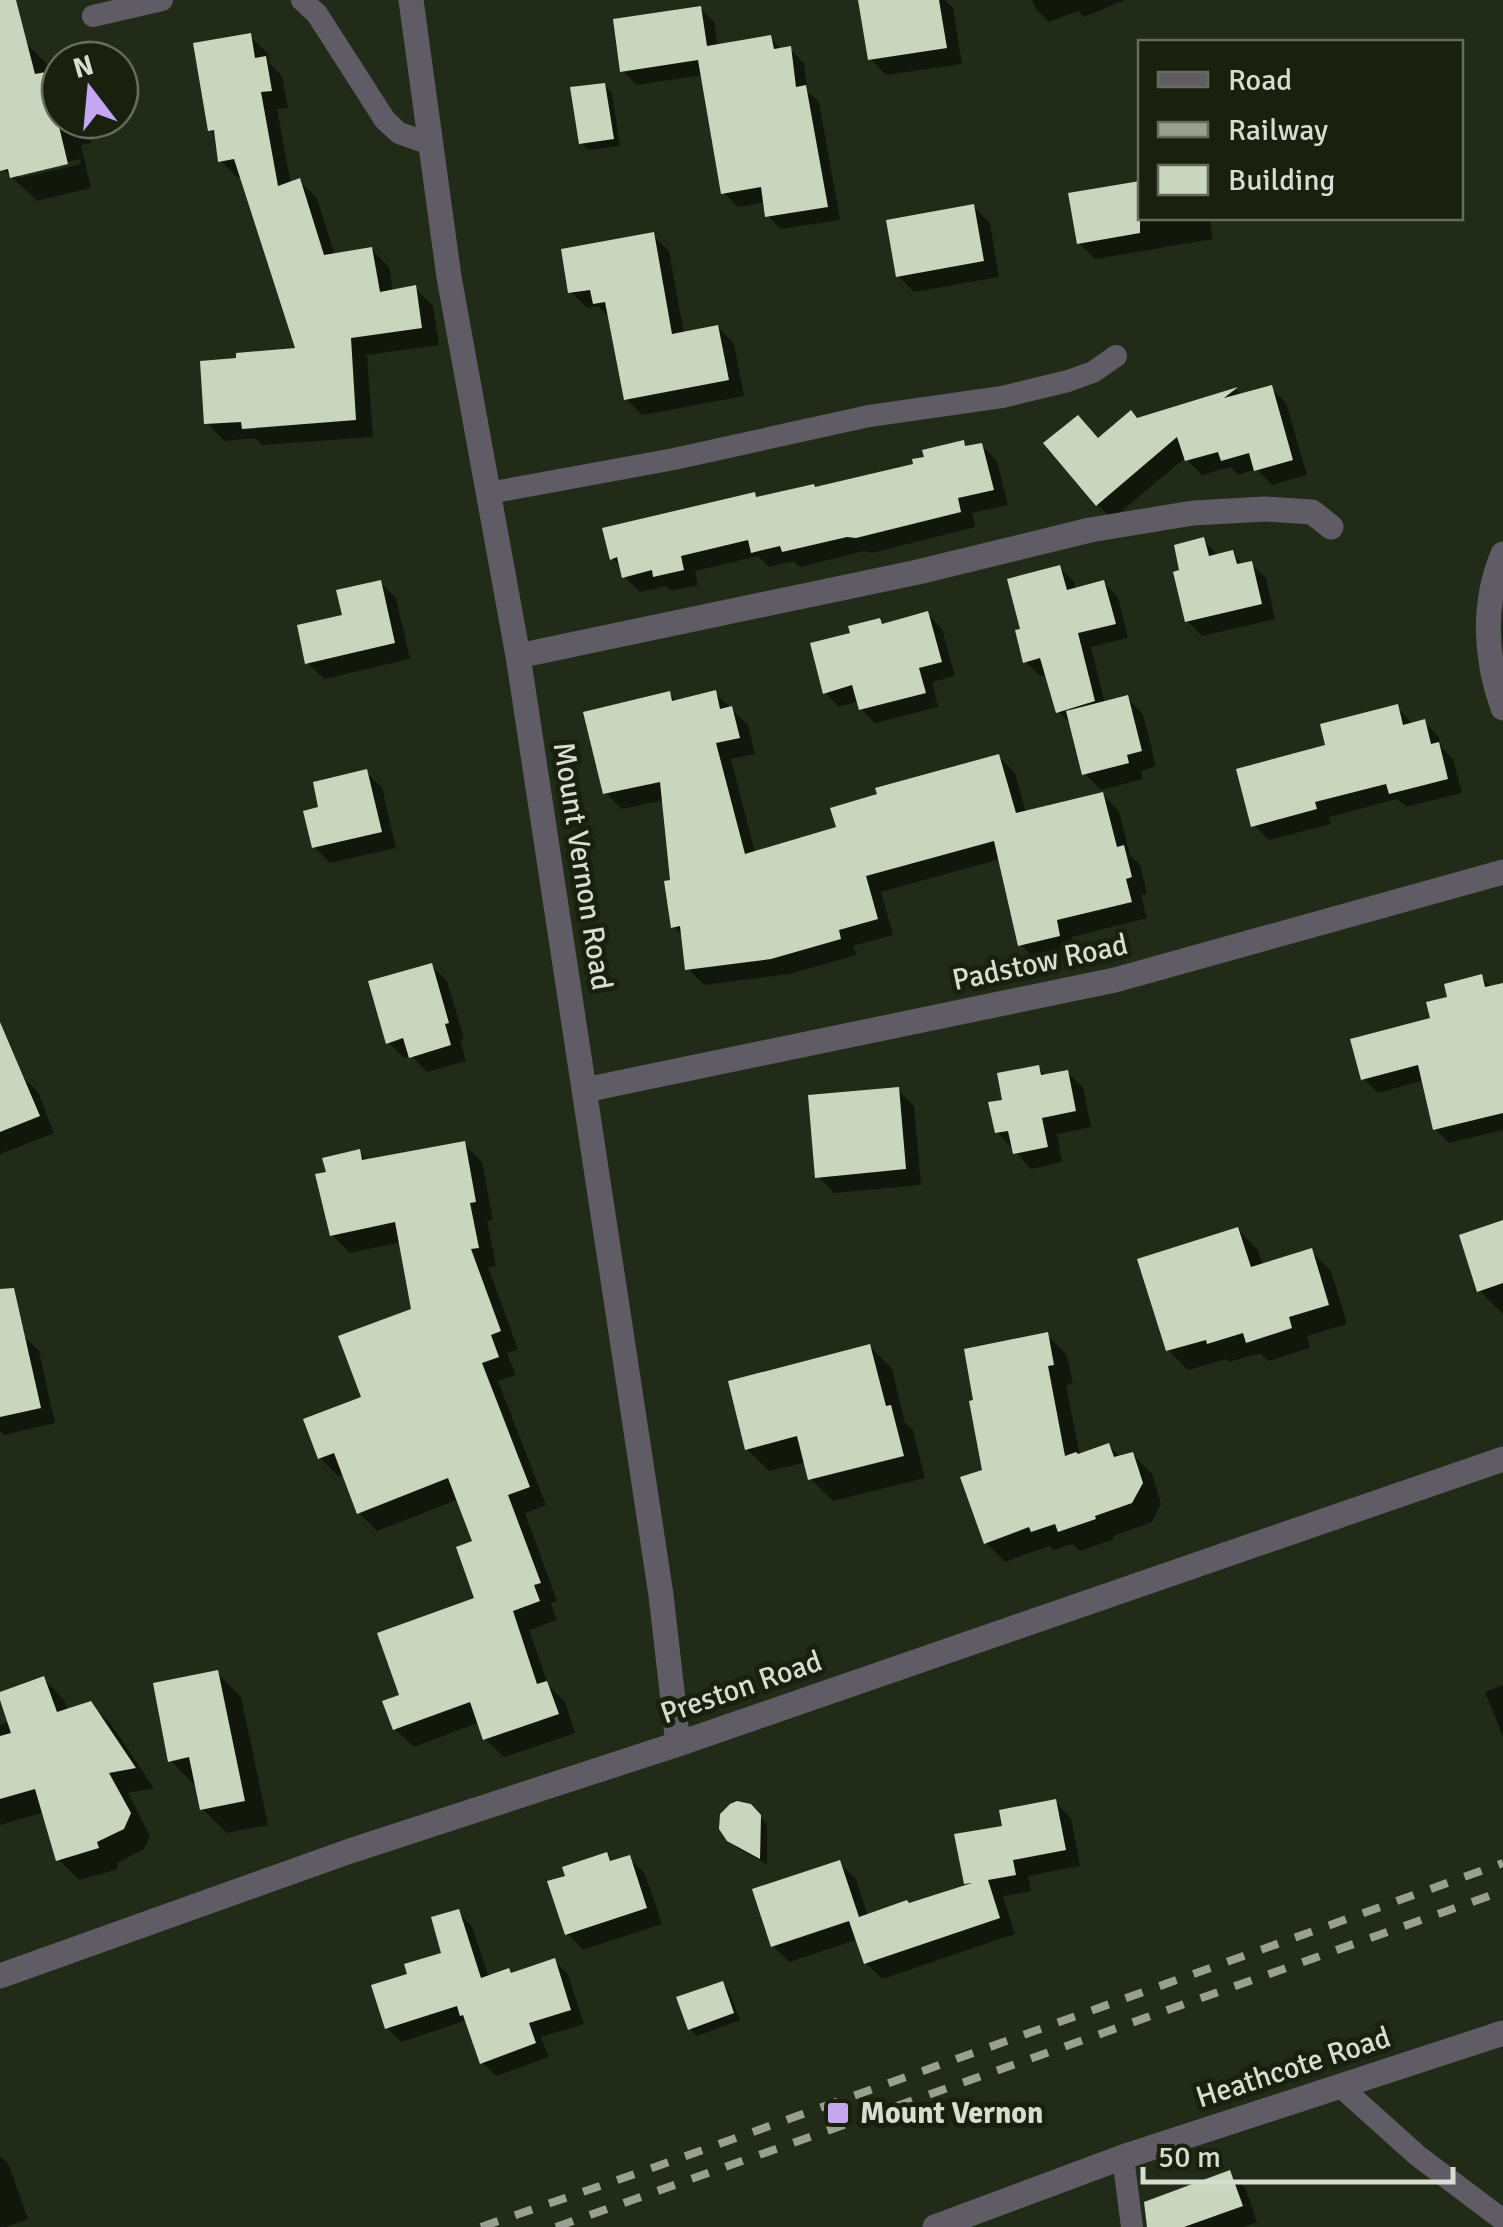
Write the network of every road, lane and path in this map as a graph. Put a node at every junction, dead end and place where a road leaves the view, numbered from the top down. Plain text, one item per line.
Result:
1 (162, 0) edge
2 (302, 0) edge
3 (411, 0) edge
4 (94, 16) dead end
5 (430, 144) junction
6 (1116, 356) dead end
7 (488, 493) junction
8 (1331, 527) dead end
9 (1503, 554) edge
10 (1496, 654) edge
11 (518, 656) junction
12 (1503, 708) edge
13 (1503, 872) edge
14 (584, 1090) junction
15 (1503, 1459) edge
16 (678, 1744) junction
17 (0, 1976) edge
18 (1503, 2033) edge
19 (1340, 2086) junction
20 (1123, 2157) junction
21 (1503, 2220) edge
22 (935, 2227) edge
23 (1132, 2227) edge

1 - 4 lane
2 - 5 lane
3 - 5 street, Mount Vernon Road
5 - 7 street, Mount Vernon Road
6 - 7 lane
7 - 11 street, Mount Vernon Road
8 - 11 street
9 - 10 street
10 - 12 street
11 - 14 street, Mount Vernon Road
13 - 14 street, Padstow Road
14 - 16 street, Mount Vernon Road
15 - 16 street, Preston Road
16 - 17 street, Preston Road
18 - 19 street, Heathcote Road
19 - 20 street, Heathcote Road
19 - 21 lane
20 - 22 street, Heathcote Road
20 - 23 lane

